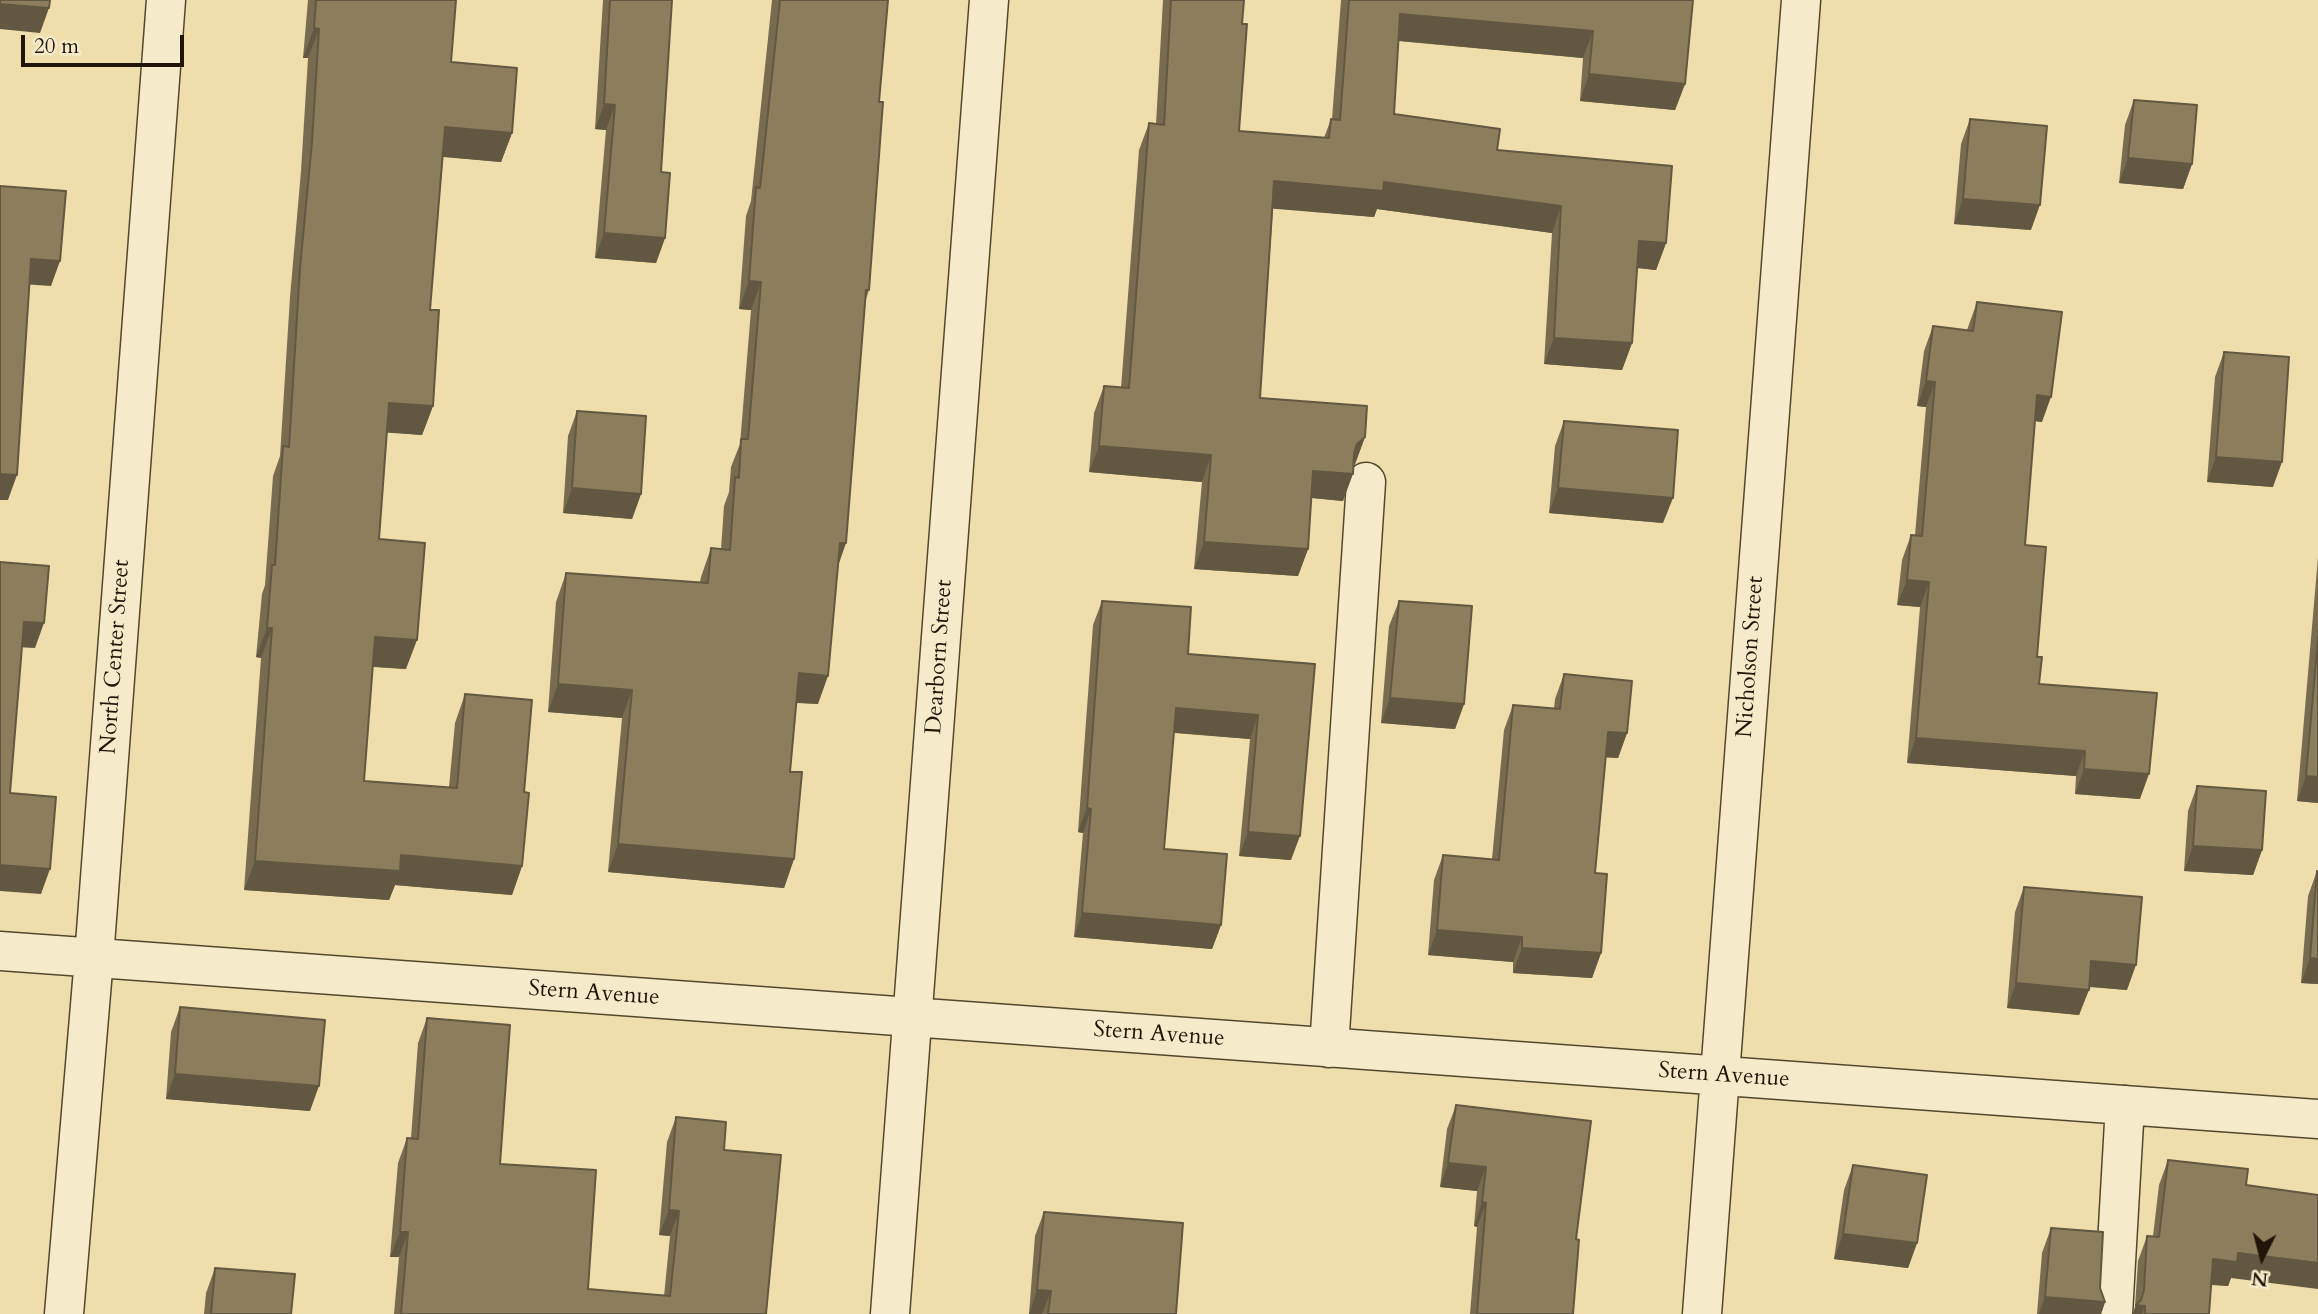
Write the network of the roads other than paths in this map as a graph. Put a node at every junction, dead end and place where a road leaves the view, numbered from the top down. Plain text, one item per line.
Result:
1 (166, 0) edge
2 (989, 0) edge
3 (1801, 0) edge
4 (1366, 481) dead end
5 (0, 951) edge
6 (94, 958) junction
7 (913, 1017) junction
8 (1329, 1048) junction
9 (1720, 1076) junction
10 (2125, 1105) junction
11 (2318, 1119) edge
12 (64, 1314) edge
13 (890, 1314) edge
14 (1702, 1314) edge
15 (2113, 1314) edge

1 - 6 street, North Center Street
2 - 7 street, Dearborn Street
3 - 9 street, Nicholson Street
4 - 8 street
5 - 6 street, Stern Avenue
6 - 7 street, Stern Avenue
6 - 12 street, North Center Street
7 - 8 street, Stern Avenue
7 - 13 street, Dearborn Street
8 - 9 street, Stern Avenue
9 - 10 street, Stern Avenue
9 - 14 street, Nicholson Street
10 - 11 street, Stern Avenue
10 - 15 street

